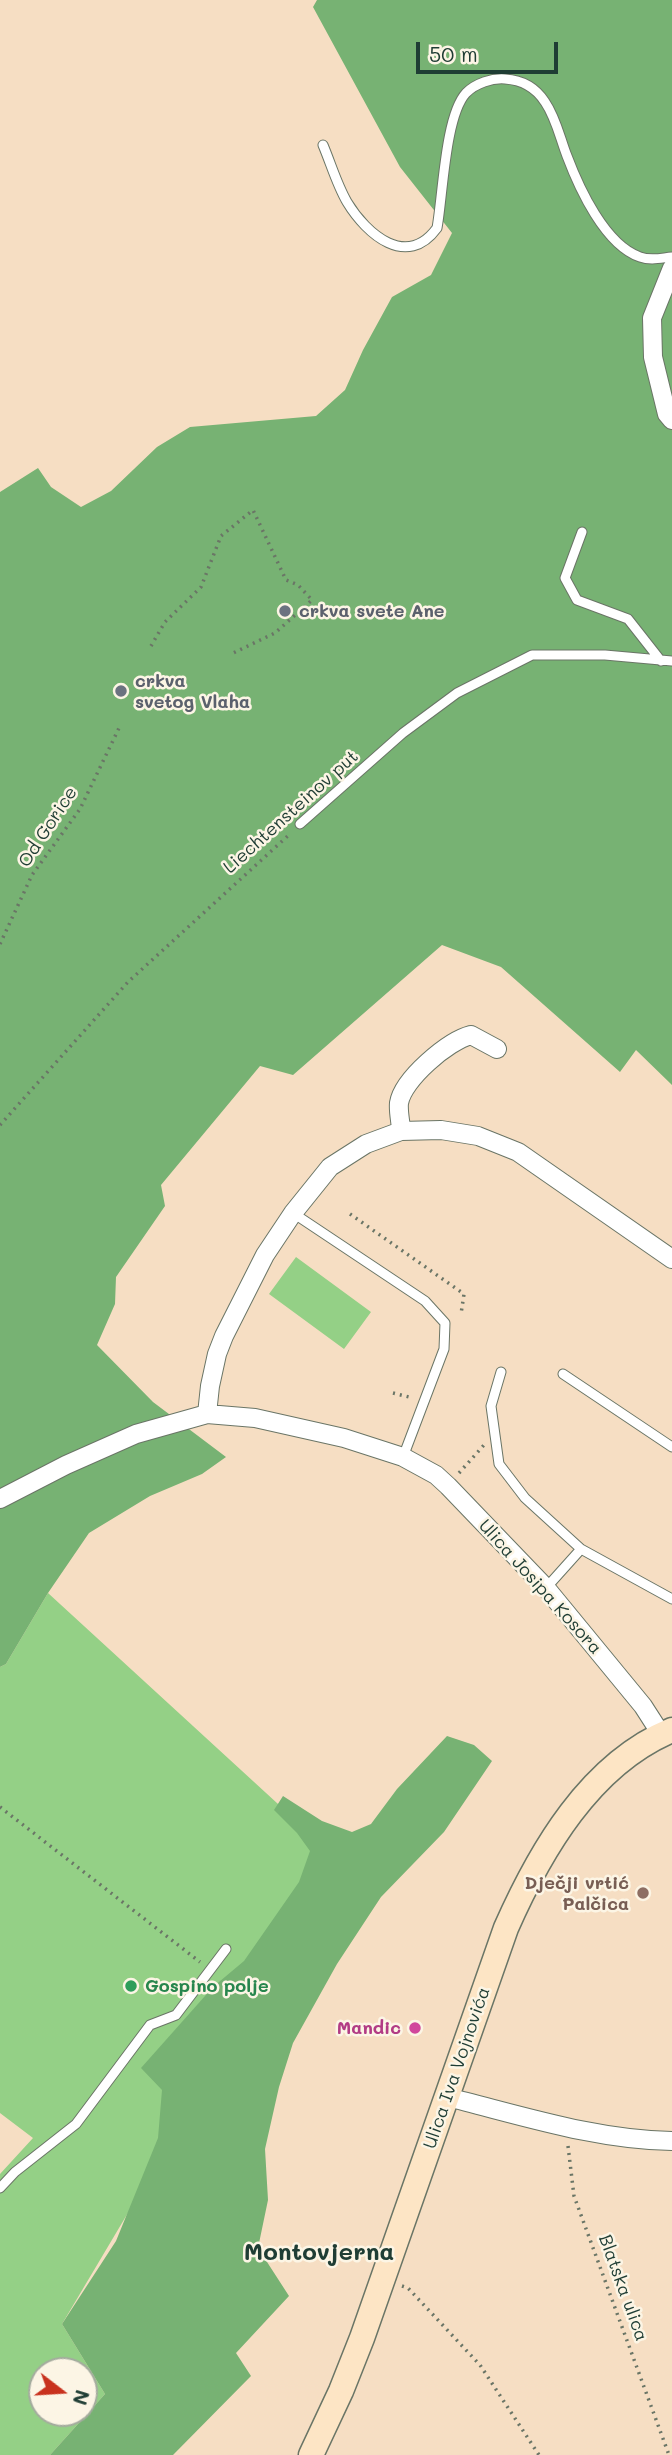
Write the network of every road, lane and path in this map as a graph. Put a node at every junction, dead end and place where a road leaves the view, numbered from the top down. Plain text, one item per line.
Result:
1 (323, 145) dead end
2 (672, 257) edge
3 (672, 268) edge
4 (672, 420) edge
5 (582, 532) dead end
6 (151, 646) dead end
7 (232, 654) dead end
8 (661, 661) junction
9 (672, 662) edge
10 (120, 726) dead end
11 (300, 824) joint
12 (0, 944) edge
13 (497, 1049) dead end
14 (0, 1125) edge
15 (401, 1132) junction
16 (293, 1213) junction
17 (350, 1214) dead end
18 (672, 1259) edge
19 (461, 1314) dead end
20 (501, 1372) dead end
21 (563, 1374) dead end
22 (393, 1393) dead end
23 (425, 1402) junction
24 (207, 1414) junction
25 (493, 1434) junction
26 (672, 1447) edge
27 (403, 1457) junction
28 (448, 1486) junction
29 (0, 1499) edge
30 (581, 1549) junction
31 (546, 1588) junction
32 (672, 1599) edge
33 (666, 1732) edge
34 (0, 1807) edge
35 (226, 1949) dead end
36 (209, 1970) junction
37 (447, 2097) junction
38 (568, 2127) junction
39 (672, 2141) edge
40 (0, 2188) edge
41 (383, 2281) junction
42 (311, 2455) edge
43 (539, 2455) edge
44 (669, 2455) edge

1 - 2 lane
3 - 4 street
5 - 8 lane
6 - 7 path
8 - 9 lane, Liechtensteinov put
8 - 11 lane, Liechtensteinov put
10 - 12 path, Od Gorice
11 - 14 path, Liechtensteinov put
13 - 15 street
15 - 16 street
15 - 18 street
16 - 23 lane
16 - 24 street
17 - 19 path
20 - 25 lane
21 - 26 lane
22 - 23 path
23 - 27 lane
24 - 27 street, Ulica Josipa Kosora
24 - 29 street, Ulica Josipa Kosora
25 - 28 path
25 - 30 lane
27 - 28 street, Ulica Josipa Kosora
28 - 31 street, Ulica Josipa Kosora
30 - 31 lane
30 - 32 lane
31 - 33 street, Ulica Josipa Kosora
33 - 37 main road, Ulica Iva Vojnovića
34 - 36 path
35 - 36 lane
36 - 40 lane
37 - 38 street
37 - 41 main road, Ulica Iva Vojnovića
38 - 39 street
38 - 44 path, Blatska ulica
41 - 42 main road, Ulica Iva Vojnovića
41 - 43 path

